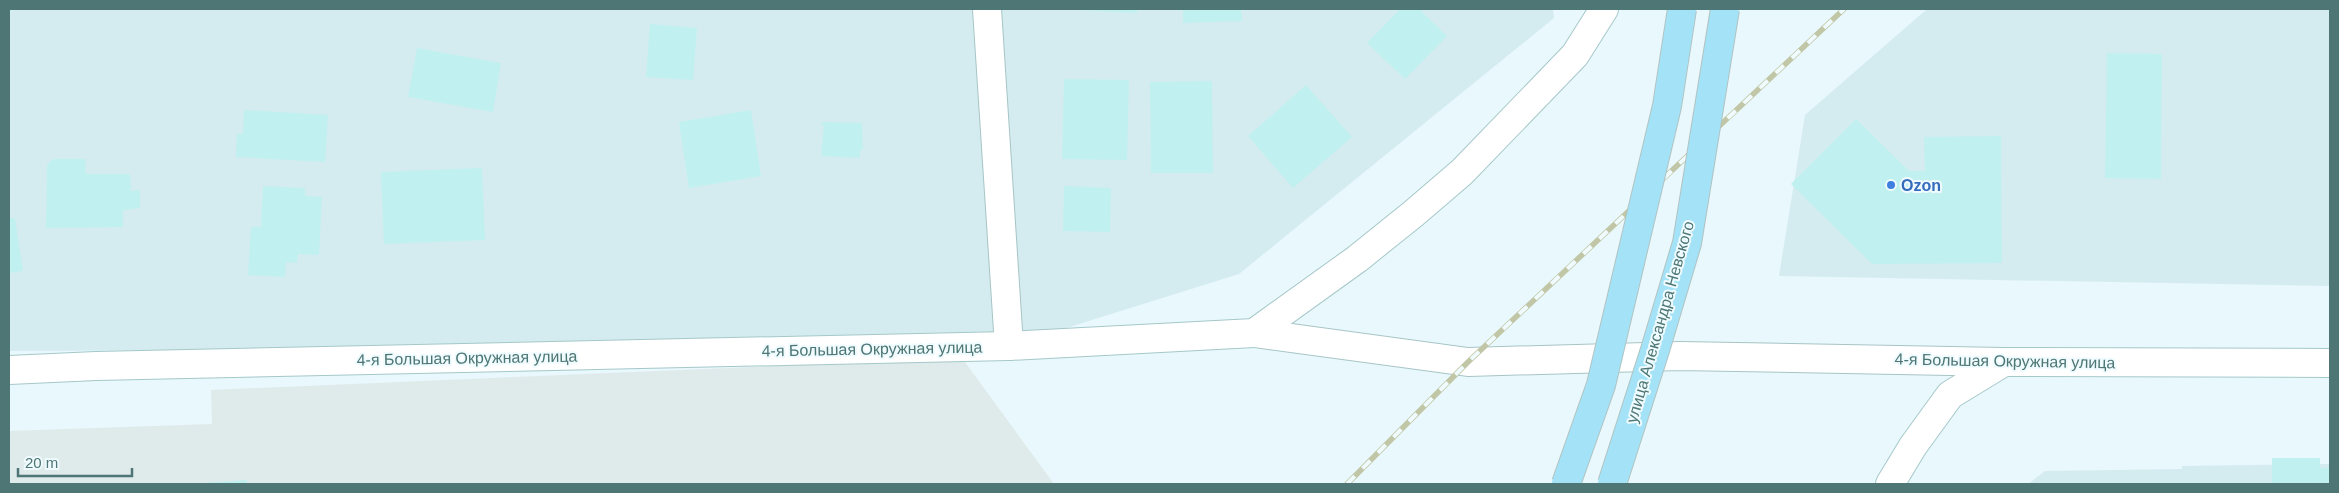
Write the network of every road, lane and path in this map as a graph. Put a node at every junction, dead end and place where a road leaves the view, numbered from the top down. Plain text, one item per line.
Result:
1 (987, 9) edge
2 (1605, 9) edge
3 (1682, 9) edge
4 (1725, 9) edge
5 (1254, 333) junction
6 (1009, 346) junction
7 (2004, 362) junction
8 (2330, 363) edge
9 (9, 370) edge
10 (1566, 484) edge
11 (1612, 484) edge
12 (1890, 484) edge

1 - 6 street
2 - 5 street
3 - 10 main road, bridge
4 - 11 main road, улица Александра Невского, bridge
5 - 6 street, 4-я Большая Окружная улица
5 - 7 street, 4-я Большая Окружная улица
6 - 9 street, 4-я Большая Окружная улица
7 - 8 street, 4-я Большая Окружная улица
7 - 12 street

